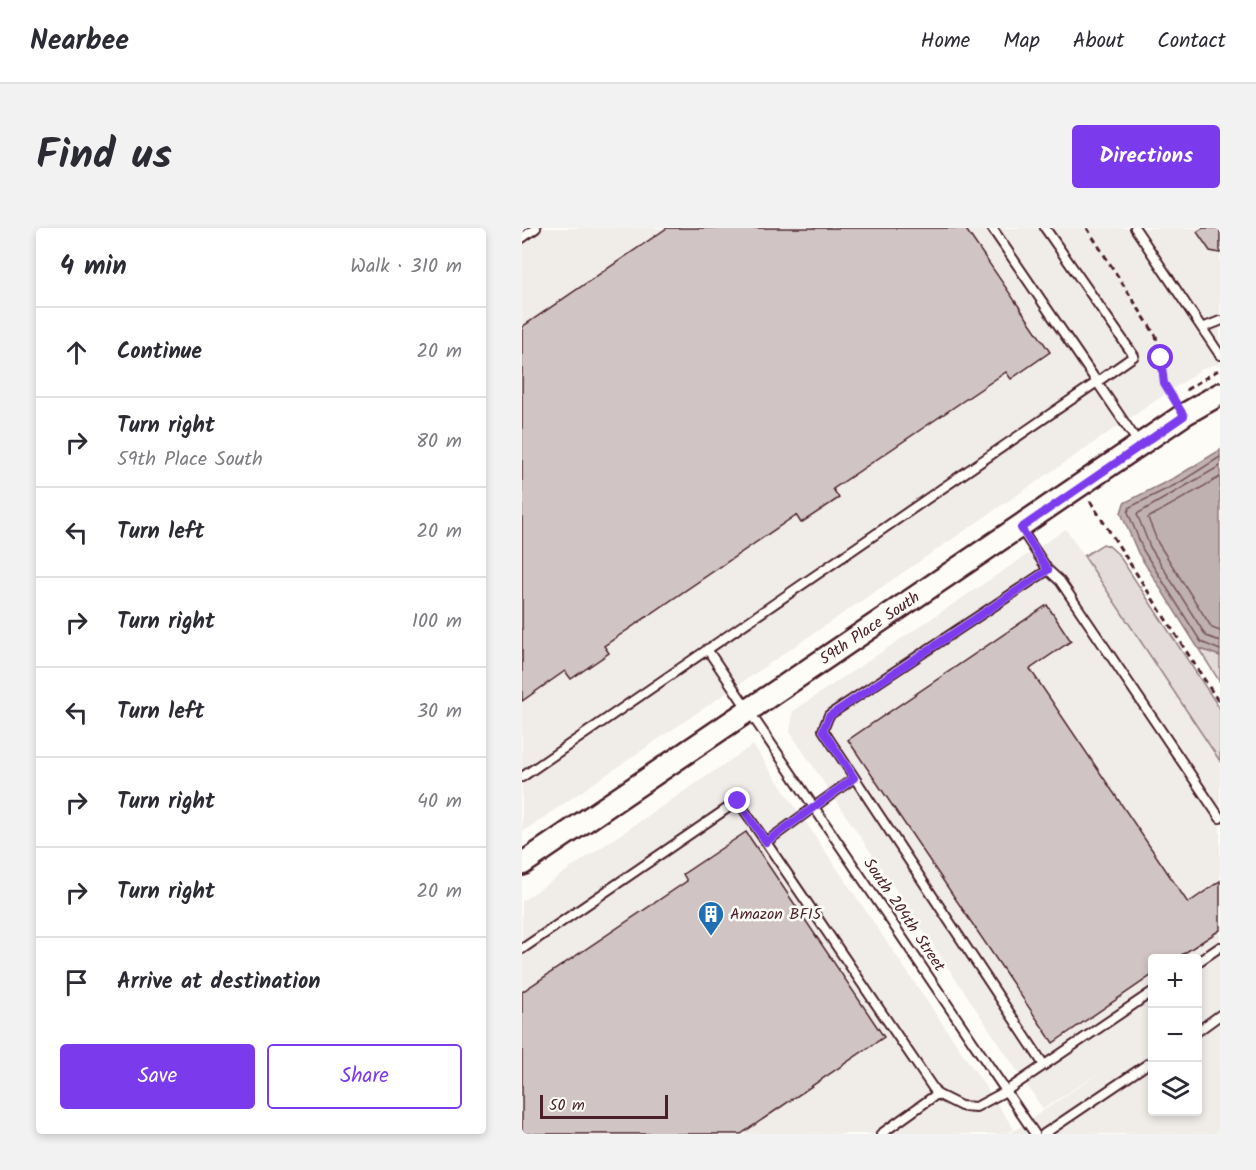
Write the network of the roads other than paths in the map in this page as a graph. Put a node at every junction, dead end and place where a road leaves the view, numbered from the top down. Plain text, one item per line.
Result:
1 (536, 228) edge
2 (992, 228) edge
3 (1045, 228) edge
4 (1135, 228) edge
5 (522, 238) edge
6 (1220, 321) edge
7 (1202, 328) junction
8 (1220, 355) edge
9 (1096, 382) junction
10 (1220, 394) edge
11 (1140, 445) junction
12 (1021, 528) junction
13 (1048, 570) junction
14 (707, 649) junction
15 (750, 712) junction
16 (522, 777) edge
17 (854, 778) junction
18 (815, 807) junction
19 (1220, 818) edge
20 (766, 842) junction
21 (522, 864) edge
22 (1220, 947) edge
23 (522, 949) edge
24 (1202, 959) edge
25 (1148, 995) edge
26 (1220, 1015) edge
27 (1202, 1027) edge
28 (1151, 1062) edge
29 (1044, 1065) junction
30 (1006, 1091) junction
31 (937, 1094) junction
32 (881, 1134) edge
33 (1035, 1134) edge
34 (1044, 1134) edge

1 - 5 lane
2 - 9 lane
3 - 9 lane
4 - 7 lane
6 - 7 lane
7 - 8 lane
9 - 11 lane
9 - 14 lane
10 - 11 street, 59th Place South
11 - 12 street, 59th Place South
12 - 13 lane
12 - 15 street, 59th Place South
13 - 17 lane
13 - 19 lane
14 - 15 lane, South 204th Street
14 - 16 lane
15 - 18 lane, South 204th Street
15 - 21 street, 59th Place South
17 - 18 lane
17 - 29 lane
18 - 20 lane
18 - 30 lane, South 204th Street
20 - 23 lane
20 - 31 lane
22 - 24 lane
25 - 29 lane
26 - 27 lane
28 - 34 lane
29 - 30 lane
30 - 31 lane
30 - 33 lane, South 204th Street
31 - 32 lane

